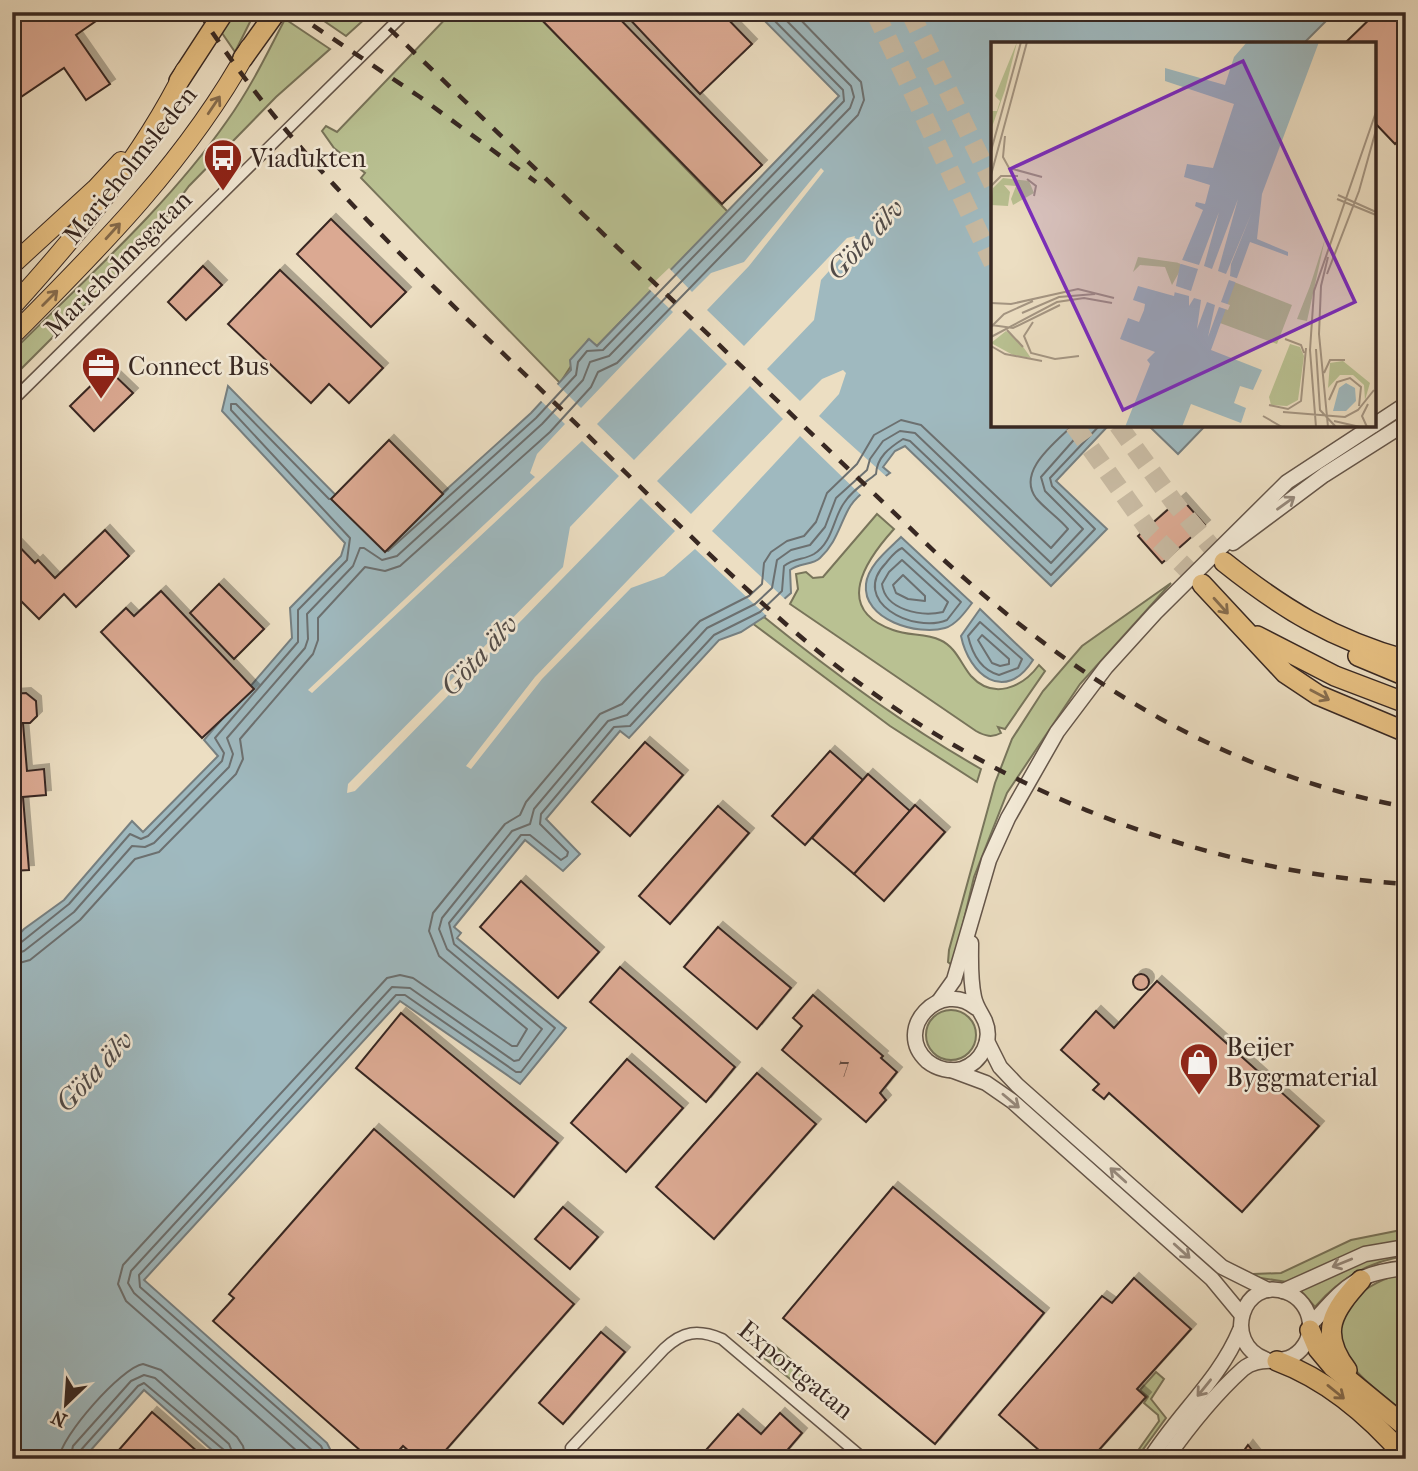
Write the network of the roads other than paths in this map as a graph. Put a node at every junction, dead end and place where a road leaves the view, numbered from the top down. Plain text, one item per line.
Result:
1 (214, 12) edge
2 (224, 12) edge
3 (266, 12) edge
4 (276, 12) edge
5 (406, 12) edge
6 (243, 58) junction
7 (179, 81) junction
8 (147, 136) junction
9 (12, 265) edge
10 (12, 307) edge
11 (12, 336) edge
12 (12, 401) edge
13 (1406, 404) edge
14 (1406, 423) edge
15 (1376, 424) edge
16 (1371, 427) edge
17 (1218, 560) junction
18 (1202, 584) tunnel mouth
19 (1261, 591) junction
20 (1241, 627) junction
21 (1406, 660) edge
22 (1406, 676) edge
23 (1406, 703) edge
24 (1406, 732) edge
25 (971, 925) junction
26 (939, 1001) junction
27 (976, 1008) junction
28 (987, 1041) junction
29 (951, 1070) junction
30 (1406, 1247) edge
31 (1406, 1268) edge
32 (1362, 1280) junction
33 (1276, 1291) junction
34 (1241, 1314) junction
35 (1310, 1328) junction
36 (1240, 1330) junction
37 (1271, 1360) junction
38 (1358, 1385) junction
39 (1406, 1427) edge
40 (570, 1448) dead end
41 (1406, 1458) edge
42 (864, 1459) edge
43 (1150, 1459) edge
44 (1166, 1459) edge

1 - 7 highway, Marieholmsleden
2 - 7 highway
3 - 6 highway, Marieholmsleden
4 - 6 highway
5 - 12 street, Marieholmsgatan
11 -> 6 highway, Marieholmsleden
7 - 8 highway, Marieholmsleden
8 - 9 highway
8 - 10 highway, Marieholmsleden
13 - 15 street
17 -> 14 street
16 - 17 street
17 - 19 highway
17 - 25 street
18 -> 20 highway
19 - 21 highway
19 - 22 highway
20 - 23 highway
20 -> 24 highway
25 - 26 street
25 - 27 street
26 - 27 street
26 - 29 street
27 - 28 street
28 - 29 street
33 -> 28 street
29 -> 34 street
30 -> 33 street
31 - 32 street
32 - 35 street
32 - 38 highway
33 - 34 street
33 - 35 street
34 - 36 street
35 - 37 street
35 - 38 highway
36 - 37 street
36 -> 43 street
37 -> 41 highway
37 - 44 street
38 - 39 highway
40 - 42 street, Exportgatan

